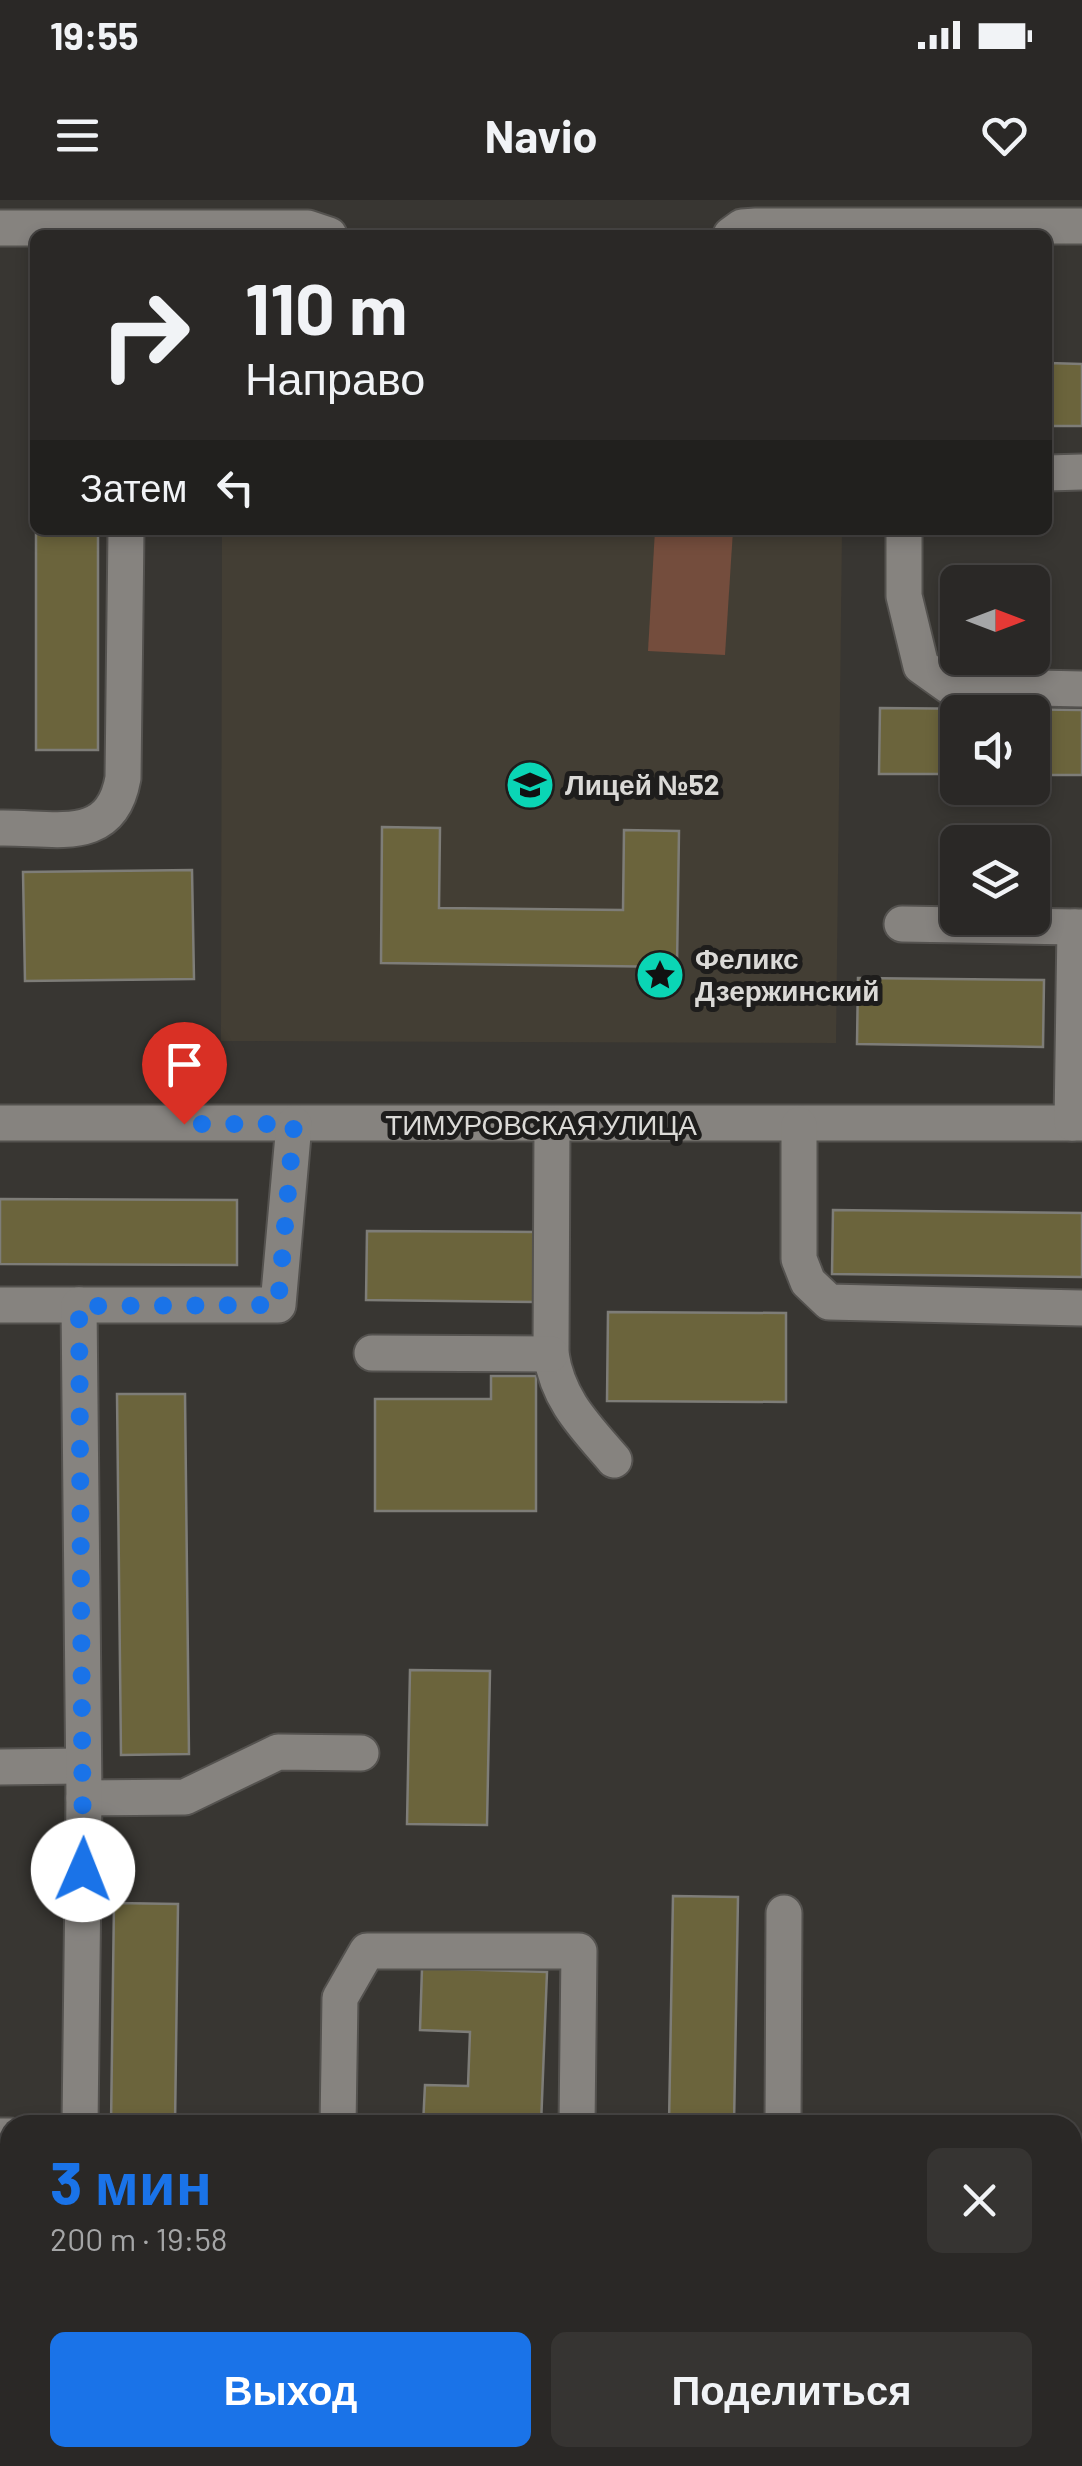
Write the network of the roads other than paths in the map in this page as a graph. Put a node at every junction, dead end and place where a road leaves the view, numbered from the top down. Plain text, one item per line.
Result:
1 (1074, 217) edge
2 (0, 228) edge
3 (314, 230) edge
4 (738, 230) edge
5 (1082, 472) edge
6 (1052, 473) edge
7 (126, 535) edge
8 (904, 535) edge
9 (1082, 689) edge
10 (0, 828) edge
11 (902, 924) dead end
12 (1078, 927) edge
13 (0, 1124) edge
14 (294, 1124) junction
15 (1077, 1124) edge
16 (552, 1125) junction
17 (799, 1125) junction
18 (0, 1305) edge
19 (79, 1306) junction
20 (1082, 1308) edge
21 (372, 1353) dead end
22 (551, 1354) junction
23 (614, 1460) dead end
24 (361, 1753) dead end
25 (0, 1766) edge
26 (82, 1782) junction
27 (784, 1913) dead end
28 (80, 2115) edge
29 (338, 2115) edge
30 (577, 2115) edge
31 (783, 2115) edge

1 - 4 street
2 - 3 street
5 - 6 street
7 - 10 street
8 - 9 street
11 - 12 street
12 - 15 street
13 - 14 street, ТИМУРОВСКАЯ УЛИЦА
14 - 16 street, ТИМУРОВСКАЯ УЛИЦА
14 - 19 street
15 - 17 street, ТИМУРОВСКАЯ УЛИЦА
16 - 17 street, ТИМУРОВСКАЯ УЛИЦА
16 - 22 street
17 - 20 street
18 - 19 street
19 - 26 street
21 - 22 street
22 - 23 street
24 - 26 street
25 - 26 street
26 - 28 street
27 - 31 street
29 - 30 street

